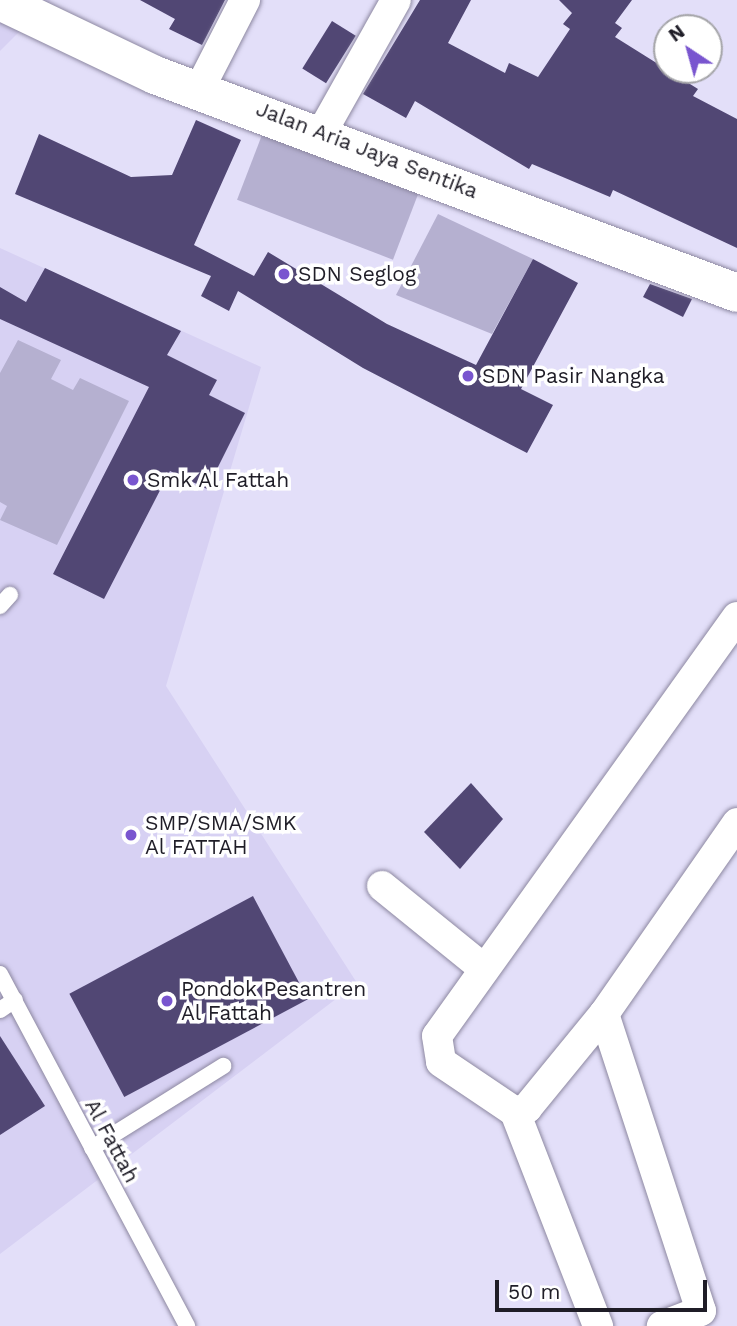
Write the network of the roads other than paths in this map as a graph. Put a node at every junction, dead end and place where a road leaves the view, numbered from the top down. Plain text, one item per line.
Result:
1 (245, 0) edge
2 (396, 0) edge
3 (0, 1) edge
4 (200, 88) junction
5 (322, 132) junction
6 (737, 293) edge
7 (737, 617) edge
8 (737, 822) edge
9 (727, 861) edge
10 (382, 886) dead end
11 (483, 968) junction
12 (0, 974) edge
13 (15, 1000) junction
14 (0, 1010) edge
15 (604, 1014) junction
16 (223, 1066) dead end
17 (515, 1112) junction
18 (92, 1149) junction
19 (703, 1318) edge
20 (187, 1326) edge
21 (598, 1326) edge
22 (662, 1326) edge

1 - 4 street
2 - 5 street
3 - 4 street, Jalan Aria Jaya Sentika
4 - 5 street, Jalan Aria Jaya Sentika
5 - 6 street, Jalan Aria Jaya Sentika
7 - 11 street
8 - 9 street
9 - 15 street
10 - 11 street
11 - 17 street
12 - 13 lane, Al Fattah
13 - 14 lane
13 - 18 lane, Al Fattah
15 - 17 street
15 - 19 street
16 - 18 lane
17 - 21 street
18 - 20 lane, Al Fattah
19 - 22 street

